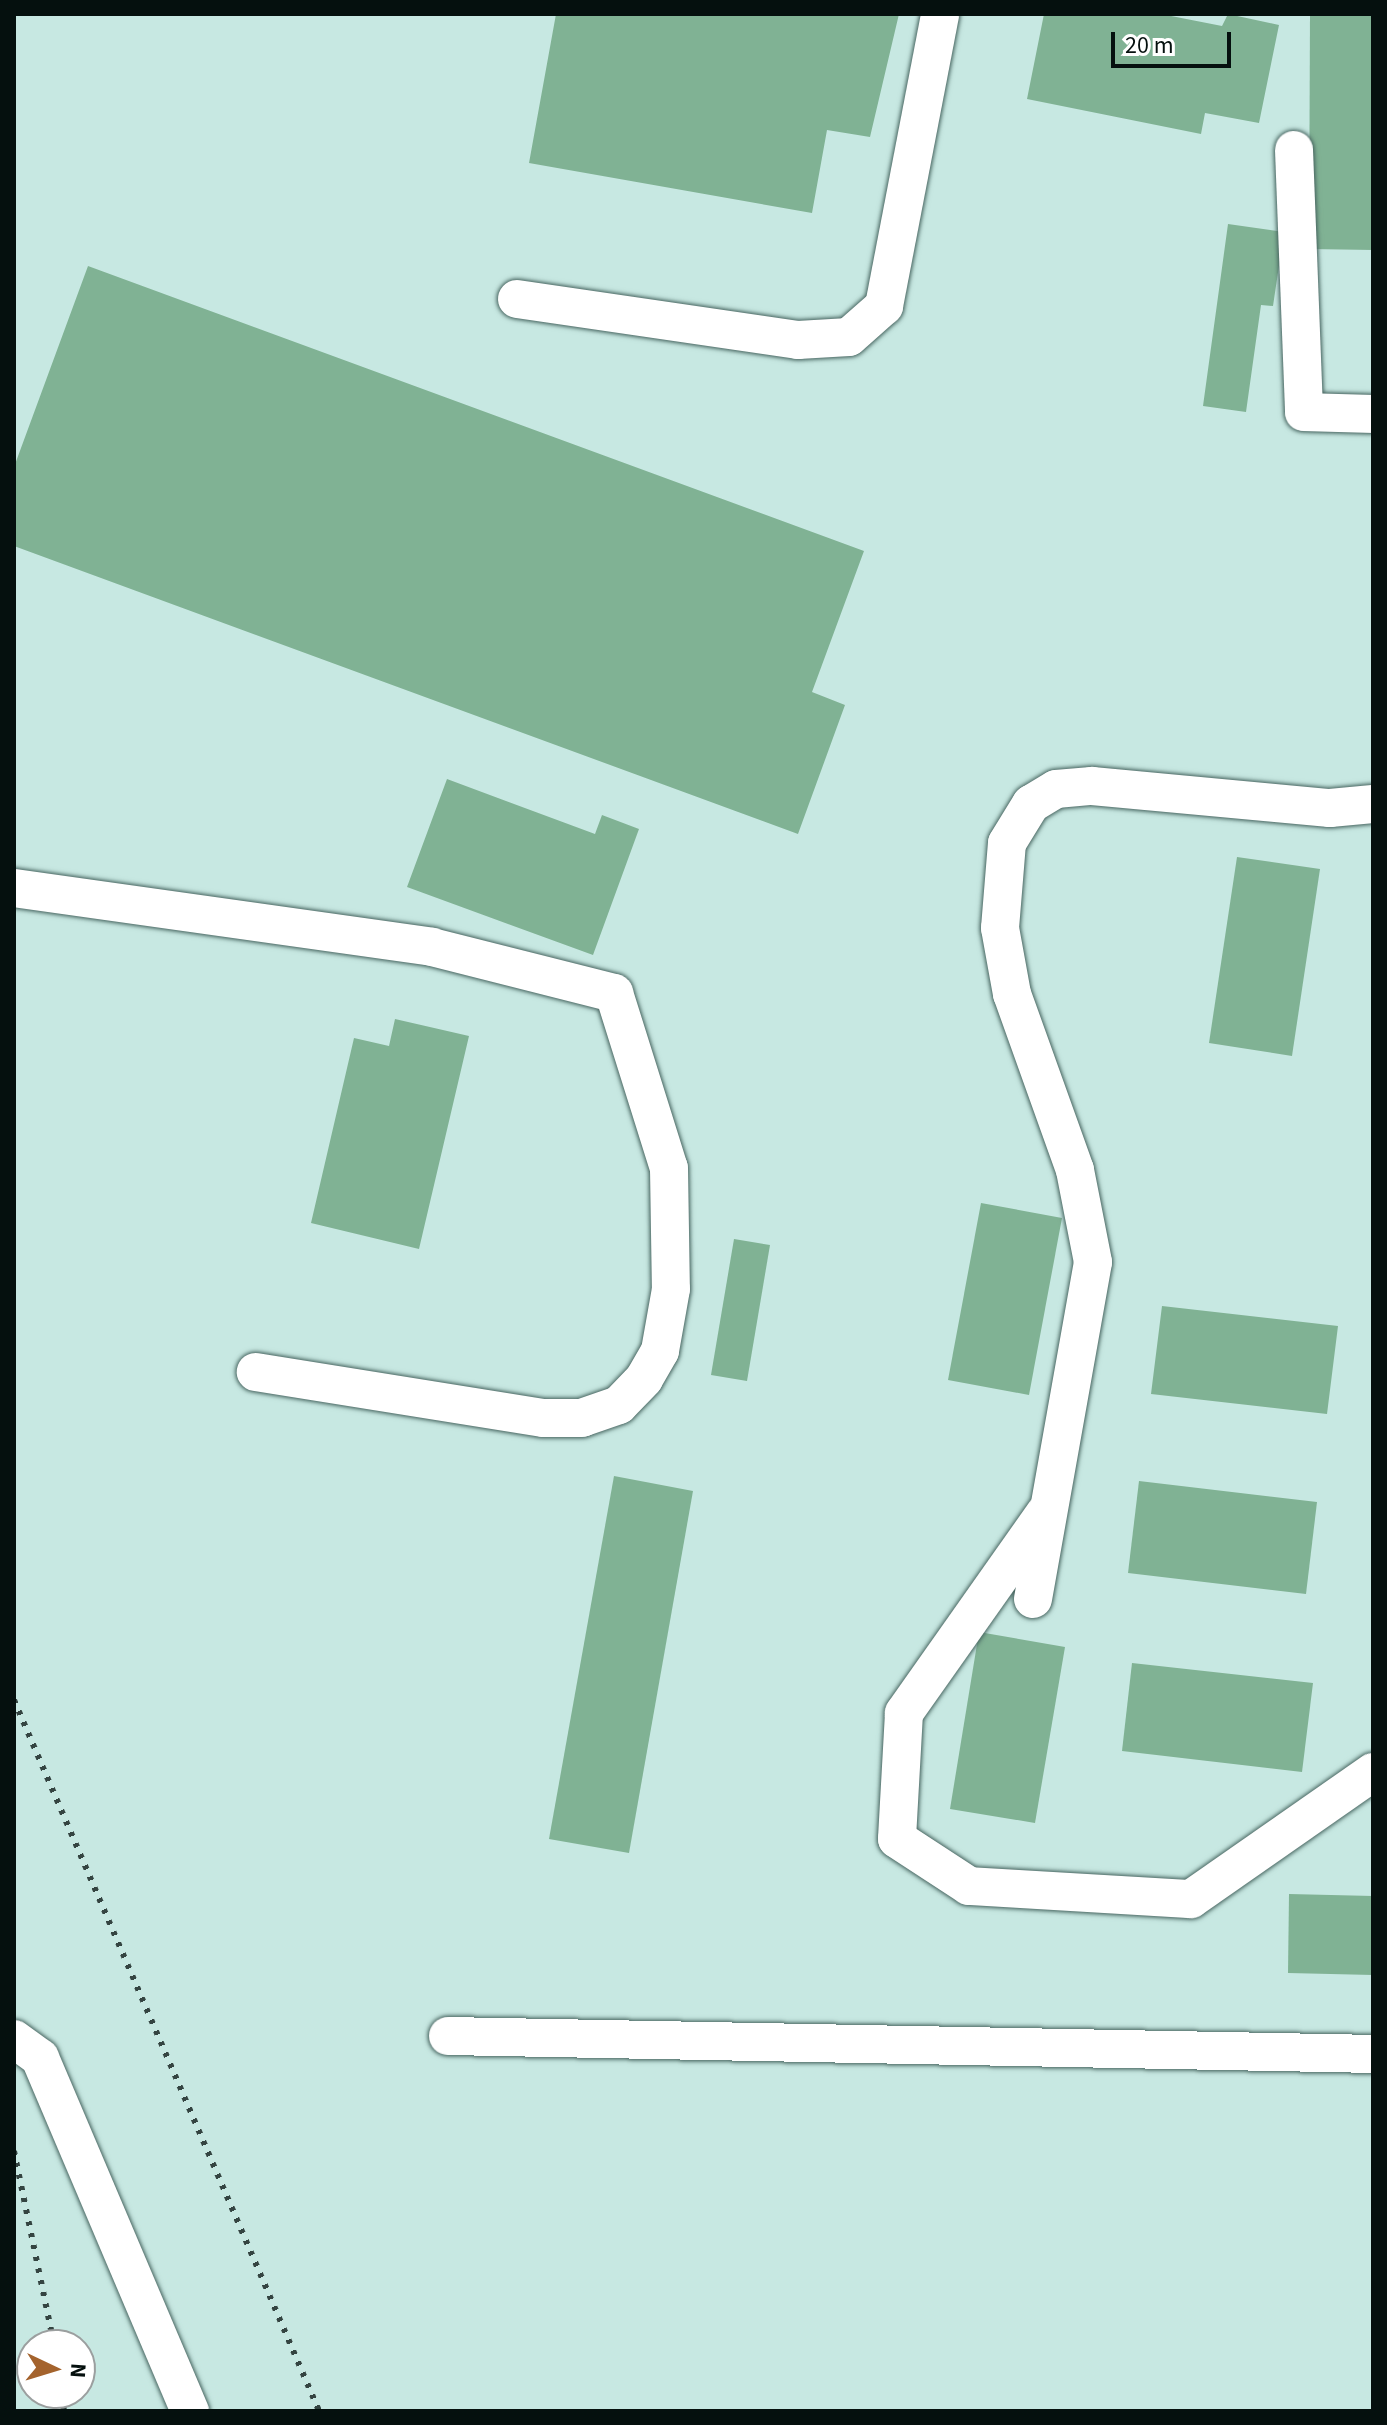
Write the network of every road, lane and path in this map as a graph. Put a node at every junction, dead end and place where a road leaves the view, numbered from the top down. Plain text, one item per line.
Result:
1 (940, 14) edge
2 (1294, 150) dead end
3 (517, 299) dead end
4 (1373, 414) edge
5 (1373, 804) edge
6 (14, 888) edge
7 (256, 1372) dead end
8 (1051, 1503) junction
9 (1033, 1599) dead end
10 (1373, 1772) edge
11 (448, 2036) dead end
12 (14, 2039) edge
13 (1373, 2054) edge
14 (190, 2411) edge

1 - 3 lane
2 - 4 lane
5 - 8 lane
6 - 7 lane
8 - 9 lane
8 - 10 lane
11 - 13 lane
12 - 14 lane

